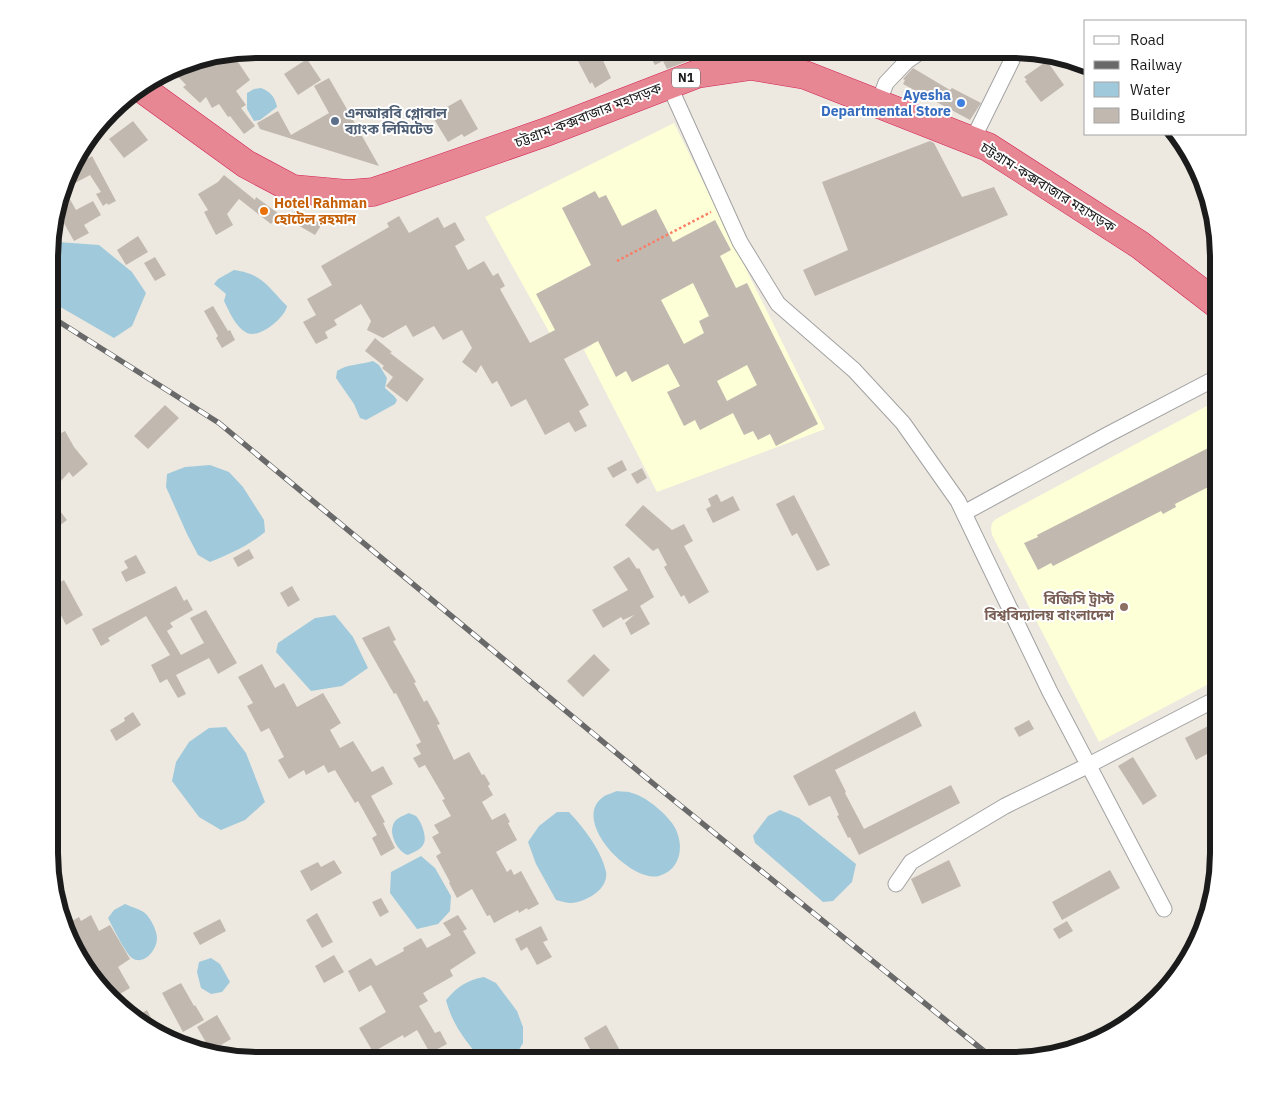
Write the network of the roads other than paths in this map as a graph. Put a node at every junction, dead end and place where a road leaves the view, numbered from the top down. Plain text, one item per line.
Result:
1 (911, 58) edge
2 (1012, 58) edge
3 (669, 85) junction
4 (146, 91) edge
5 (878, 104) junction
6 (972, 141) junction
7 (1210, 299) edge
8 (1210, 381) edge
9 (964, 513) junction
10 (1210, 702) edge
11 (1087, 766) junction
12 (896, 884) dead end
13 (1164, 909) dead end

1 - 5 street
2 - 6 street
3 - 4 highway, চট্টগ্রাম-কক্সবাজার মহাসড়ক / N1
3 - 5 highway, চট্টগ্রাম-কক্সবাজার মহাসড়ক / N1
3 - 9 street
5 - 6 highway, চট্টগ্রাম-কক্সবাজার মহাসড়ক / N1
6 - 7 highway, চট্টগ্রাম-কক্সবাজার মহাসড়ক / N1
8 - 9 street
9 - 11 street
10 - 11 street
11 - 12 street
11 - 13 street

